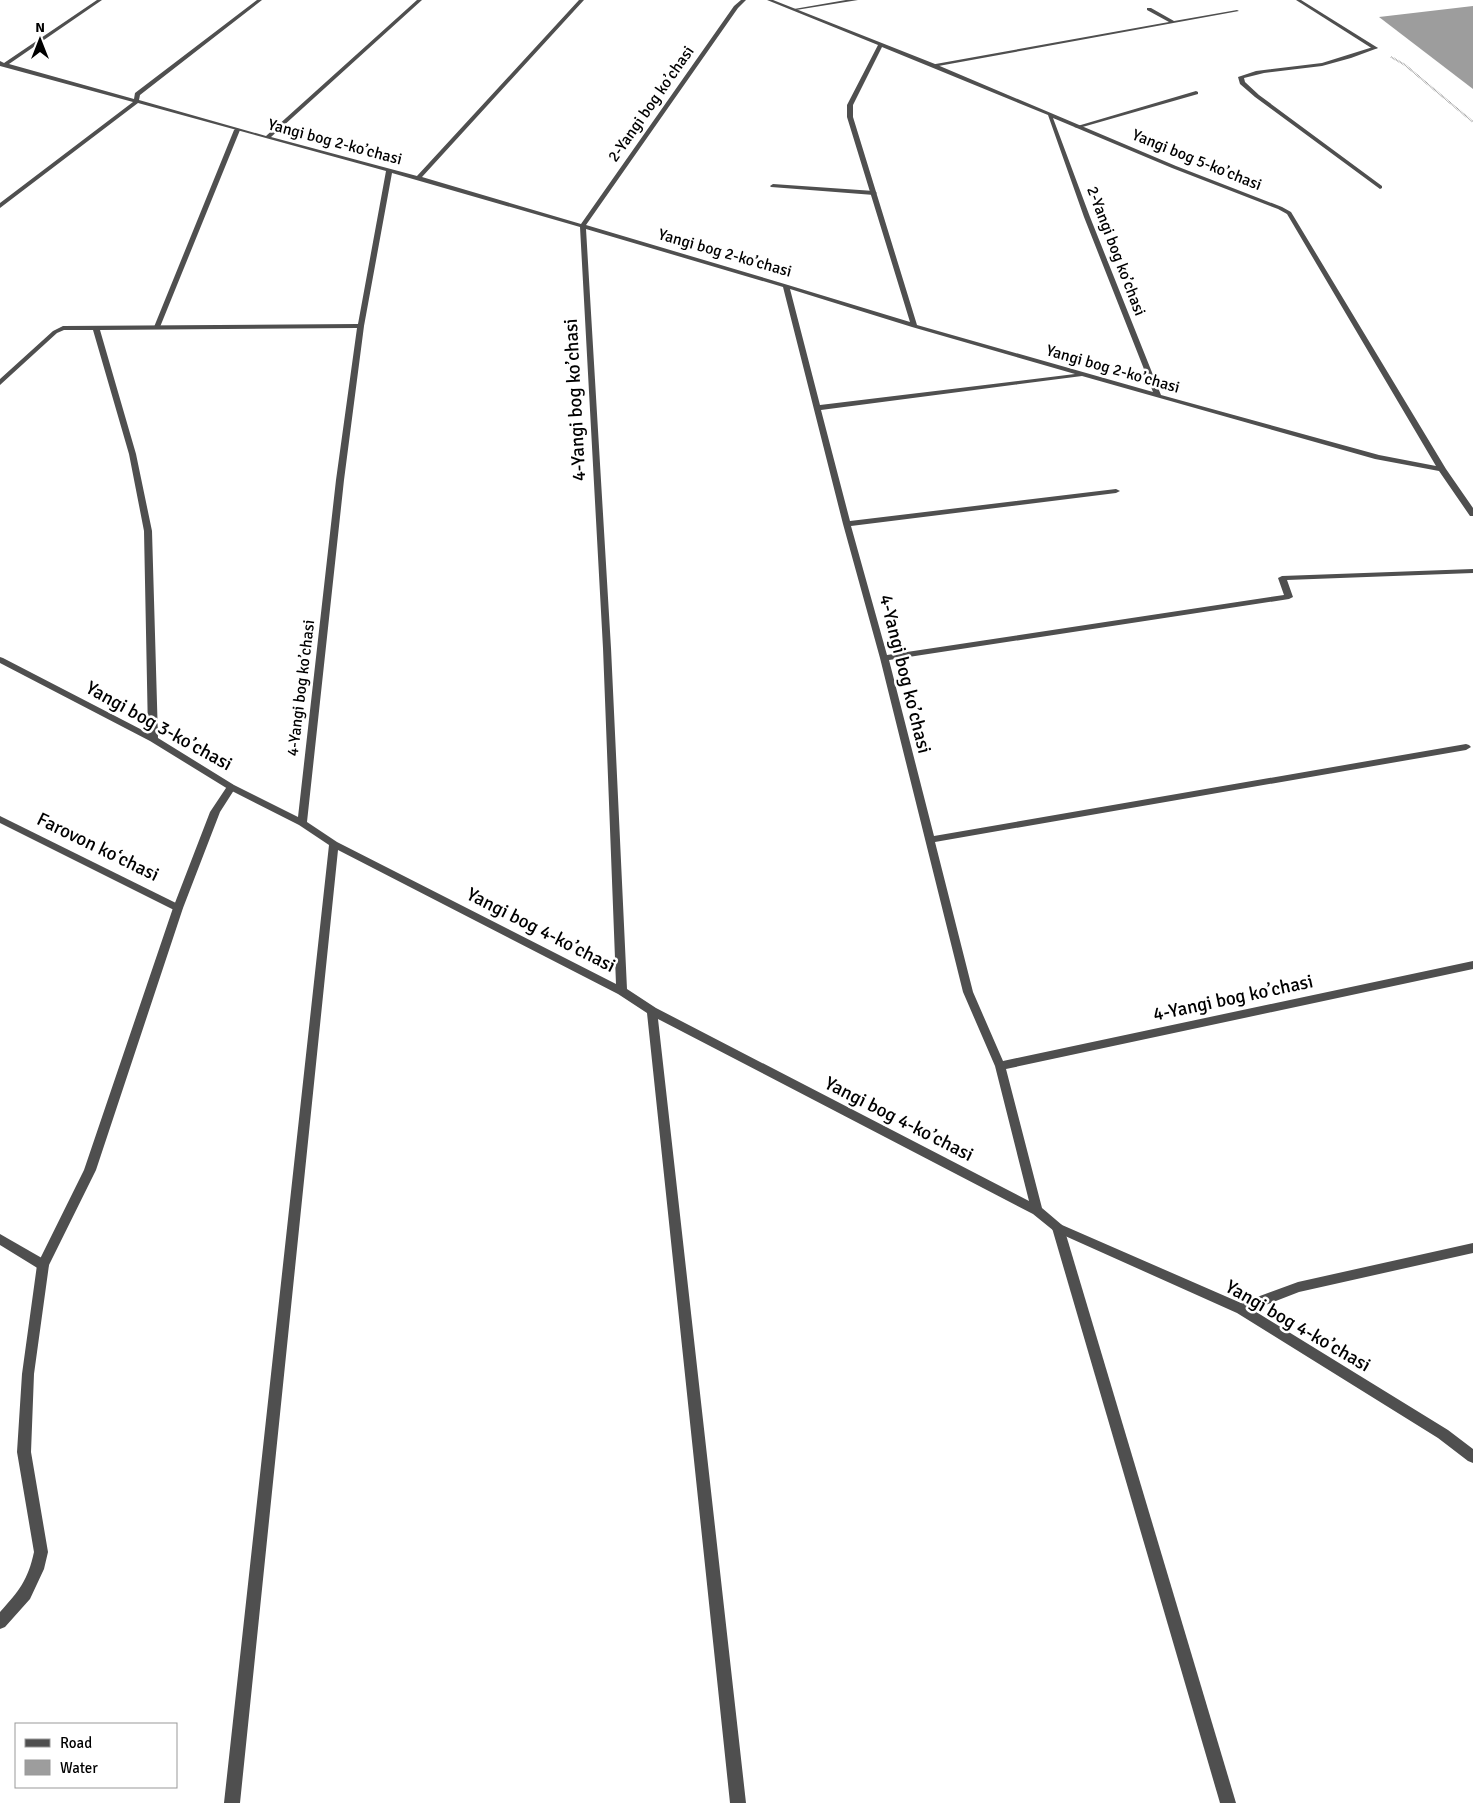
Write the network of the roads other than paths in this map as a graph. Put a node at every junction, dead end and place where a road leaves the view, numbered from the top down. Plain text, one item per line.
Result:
1 (100, 0) edge
2 (260, 0) edge
3 (420, 0) edge
4 (582, 0) edge
5 (744, 0) edge
6 (769, 0) edge
7 (856, 0) edge
8 (1298, 0) edge
9 (1149, 9) dead end
10 (796, 10) junction
11 (1237, 11) dead end
12 (1174, 22) junction
13 (880, 45) junction
14 (2, 65) edge
15 (933, 65) junction
16 (1196, 93) dead end
17 (136, 102) junction
18 (1050, 116) junction
19 (1078, 127) junction
20 (236, 130) junction
21 (267, 138) junction
22 (389, 171) junction
23 (418, 178) junction
24 (773, 186) dead end
25 (1380, 187) dead end
26 (874, 193) junction
27 (0, 206) edge
28 (583, 226) junction
29 (786, 286) junction
30 (361, 326) junction
31 (914, 326) junction
32 (157, 327) junction
33 (96, 328) junction
34 (1085, 375) junction
35 (0, 383) edge
36 (1158, 396) junction
37 (817, 408) junction
38 (1442, 469) junction
39 (1116, 491) dead end
40 (1473, 514) edge
41 (847, 524) junction
42 (1473, 571) edge
43 (884, 658) junction
44 (0, 660) edge
45 (153, 739) junction
46 (1466, 747) dead end
47 (231, 787) junction
48 (0, 819) edge
49 (302, 823) junction
50 (929, 840) junction
51 (334, 844) junction
52 (178, 908) junction
53 (1473, 964) edge
54 (622, 991) junction
55 (652, 1011) junction
56 (1000, 1066) junction
57 (1038, 1211) junction
58 (1058, 1228) junction
59 (0, 1239) edge
60 (1473, 1248) edge
61 (43, 1265) junction
62 (1241, 1309) junction
63 (1473, 1457) edge
64 (0, 1622) edge
65 (232, 1803) edge
66 (738, 1803) edge
67 (1228, 1803) edge

1 - 14 street
2 - 17 street
3 - 21 street
4 - 23 street
5 - 28 street, 2-Yangi bog koʼchasi
6 - 10 street, Yangi bog 5-koʼchasi
7 - 10 street
8 - 25 street
9 - 12 street
10 - 13 street, Yangi bog 5-koʼchasi
11 - 12 street
12 - 15 street
13 - 15 street, Yangi bog 5-koʼchasi
13 - 26 street
14 - 17 street, Yangi bog 2-koʼchasi
15 - 18 street, Yangi bog 5-koʼchasi
16 - 19 street
17 - 20 street, Yangi bog 2-koʼchasi
17 - 27 street
18 - 19 street, Yangi bog 5-koʼchasi
18 - 36 street, 2-Yangi bog koʼchasi
19 - 38 street, Yangi bog 5-koʼchasi
20 - 21 street, Yangi bog 2-koʼchasi
20 - 32 street
21 - 22 street, Yangi bog 2-koʼchasi
22 - 23 street, Yangi bog 2-koʼchasi
22 - 30 street, 4-Yangi bog koʼchasi
23 - 28 street, Yangi bog 2-koʼchasi
24 - 26 street
26 - 31 street
28 - 29 street, Yangi bog 2-koʼchasi
28 - 54 street, 4-Yangi bog koʼchasi
29 - 31 street, Yangi bog 2-koʼchasi
29 - 37 street, 4-Yangi bog koʼchasi
30 - 32 street
30 - 49 street, 4-Yangi bog koʼchasi
31 - 34 street, Yangi bog 2-koʼchasi
32 - 33 street
33 - 35 street
33 - 45 street
34 - 36 street, Yangi bog 2-koʼchasi
34 - 37 street
36 - 38 street, Yangi bog 2-koʼchasi
37 - 41 street, 4-Yangi bog koʼchasi
38 - 40 street, Yangi bog 5-koʼchasi
39 - 41 street
41 - 43 street, 4-Yangi bog koʼchasi
42 - 43 street
43 - 50 street, 4-Yangi bog koʼchasi
44 - 45 street, Yangi bog 3-koʼchasi
45 - 47 street, Yangi bog 3-koʼchasi
46 - 50 street
47 - 49 street, Yangi bog 3-koʼchasi
47 - 52 street
48 - 52 street, Farovon koʻchasi
49 - 51 street, Yangi bog 4-koʼchasi
50 - 56 street, 4-Yangi bog koʼchasi
51 - 54 street, Yangi bog 4-koʼchasi
51 - 65 street
52 - 61 street
53 - 56 street, 4-Yangi bog koʼchasi
54 - 55 street, Yangi bog 4-koʼchasi
55 - 57 street, Yangi bog 4-koʼchasi
55 - 66 street
56 - 57 street, 4-Yangi bog koʼchasi
57 - 58 street, Yangi bog 4-koʼchasi
58 - 62 street, Yangi bog 4-koʼchasi
58 - 67 street
59 - 61 street
60 - 62 street
61 - 64 street
62 - 63 street, Yangi bog 4-koʼchasi

